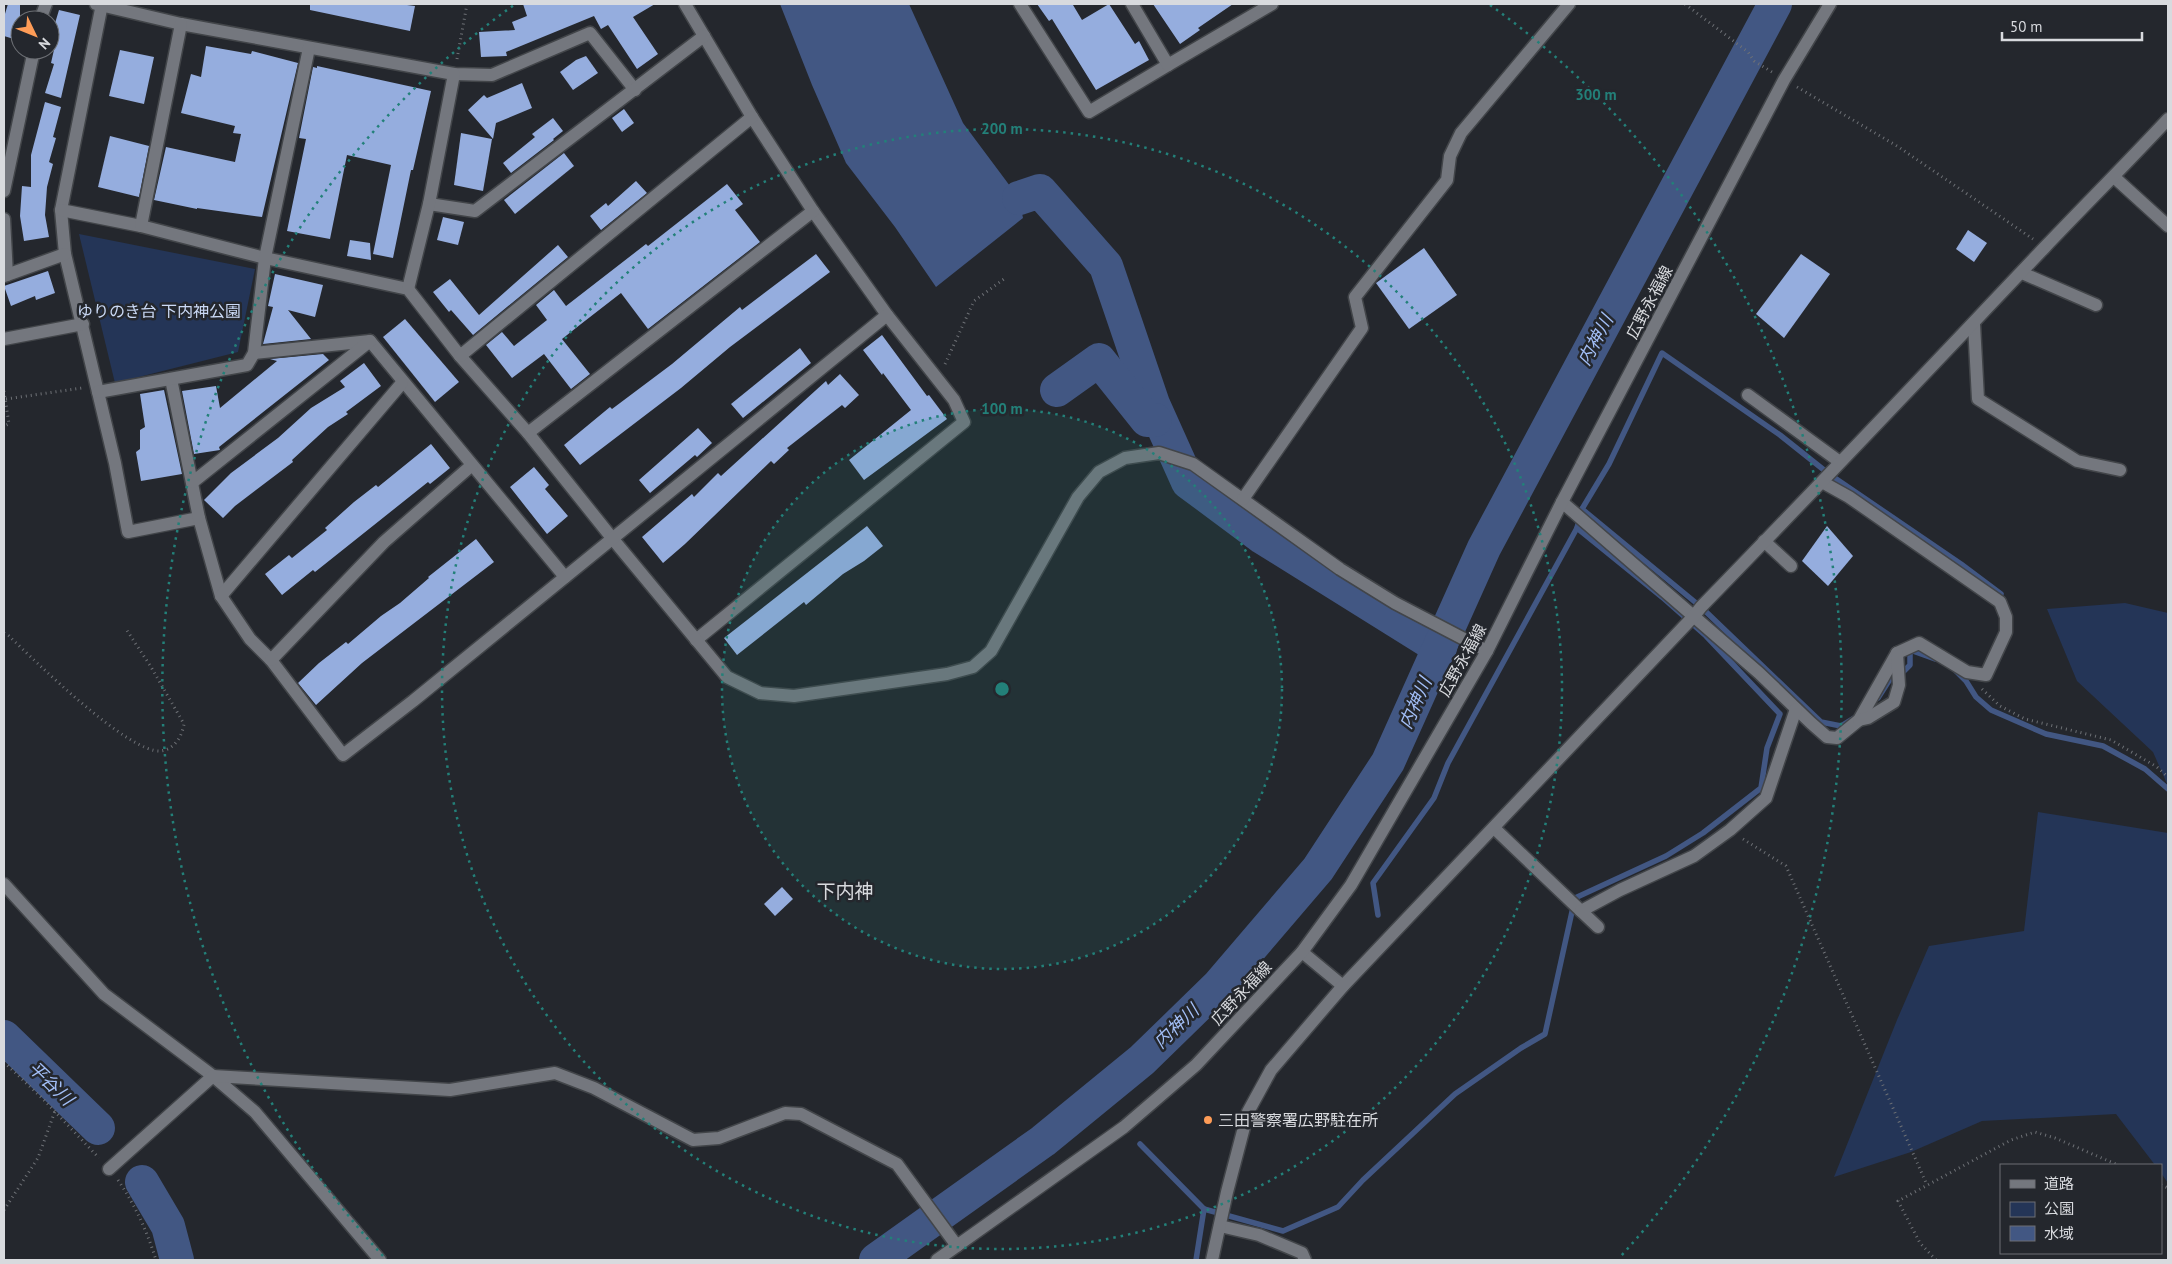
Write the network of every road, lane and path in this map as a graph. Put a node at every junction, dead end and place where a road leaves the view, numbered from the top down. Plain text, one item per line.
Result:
1 (100, 4) edge
2 (466, 4) edge
3 (685, 4) edge
4 (1020, 4) edge
5 (1132, 4) edge
6 (1272, 4) edge
7 (1569, 4) edge
8 (1685, 4) edge
9 (1830, 4) edge
10 (181, 24) junction
11 (704, 36) junction
12 (309, 48) junction
13 (32, 60) edge
14 (1168, 65) junction
15 (454, 74) junction
16 (1784, 80) junction
17 (636, 90) junction
18 (752, 117) junction
19 (2168, 119) edge
20 (2114, 177) junction
21 (4, 191) edge
22 (429, 204) junction
23 (61, 210) junction
24 (813, 211) junction
25 (4, 219) edge
26 (142, 226) junction
27 (2168, 226) edge
28 (2044, 247) junction
29 (65, 254) junction
30 (265, 258) junction
31 (2022, 273) junction
32 (5, 276) edge
33 (1004, 278) dead end
34 (408, 288) junction
35 (2096, 305) dead end
36 (886, 315) junction
37 (83, 324) junction
38 (1974, 324) junction
39 (4, 339) edge
40 (370, 341) junction
41 (254, 353) junction
42 (460, 356) junction
43 (171, 379) junction
44 (938, 379) junction
45 (402, 383) junction
46 (98, 389) junction
47 (4, 391) edge
48 (1748, 395) dead end
49 (6, 399) junction
50 (4, 426) edge
51 (528, 433) junction
52 (1840, 462) junction
53 (472, 465) junction
54 (2120, 470) dead end
55 (192, 482) junction
56 (1822, 482) junction
57 (1243, 499) junction
58 (1562, 502) junction
59 (199, 518) junction
60 (612, 538) junction
61 (1764, 541) junction
62 (1791, 566) dead end
63 (565, 577) junction
64 (221, 596) junction
65 (1694, 616) junction
66 (126, 629) dead end
67 (4, 633) edge
68 (696, 640) junction
69 (1487, 652) junction
70 (1897, 653) junction
71 (272, 660) junction
72 (1986, 675) junction
73 (1796, 709) junction
74 (1859, 720) junction
75 (2168, 777) edge
76 (1494, 828) junction
77 (1730, 830) junction
78 (4, 884) edge
79 (1581, 911) junction
80 (1598, 927) dead end
81 (1302, 952) junction
82 (1343, 986) junction
83 (4, 1062) edge
84 (213, 1076) junction
85 (54, 1111) junction
86 (2116, 1164) edge
87 (109, 1169) junction
88 (1927, 1185) junction
89 (4, 1210) edge
90 (1220, 1226) junction
91 (957, 1246) junction
92 (156, 1260) edge
93 (380, 1260) edge
94 (937, 1260) edge
95 (1212, 1260) edge
96 (1305, 1260) edge
97 (1936, 1260) edge

1 - 10 street
1 - 23 street
2 - 15 path
3 - 11 street
4 - 14 street
5 - 14 street
6 - 14 street
7 - 57 street
8 - 16 path
9 - 16 street, 広野永福線
10 - 12 street
10 - 26 street
11 - 17 street
11 - 18 street
12 - 15 street
12 - 30 street
13 - 21 street
15 - 17 street
15 - 22 street
16 - 28 path
16 - 58 street, 広野永福線
17 - 22 street
18 - 24 street
18 - 42 street
19 - 20 street
20 - 27 street
20 - 28 street
22 - 34 street
23 - 26 street
23 - 29 street
24 - 36 street
24 - 51 street
25 - 32 street
26 - 30 street
28 - 31 street
29 - 32 street
29 - 37 street
30 - 34 street
30 - 41 street
31 - 35 street
31 - 38 street
33 - 44 path
34 - 42 street
36 - 44 street
36 - 60 street
37 - 39 street
37 - 46 street
38 - 52 street
38 - 54 street
40 - 41 street
40 - 45 street
40 - 55 street
41 - 43 street
42 - 51 street
43 - 46 street
43 - 55 street
44 - 68 street
45 - 53 street
45 - 64 street
46 - 49 path
46 - 59 street
47 - 49 path
48 - 52 street
49 - 50 path
51 - 60 street
52 - 56 street
53 - 63 street
53 - 71 street
55 - 59 street
56 - 61 street
56 - 72 street
57 - 68 street
57 - 69 street
58 - 65 street
58 - 69 street, 広野永福線
59 - 64 street
60 - 63 street
60 - 68 street
61 - 62 street
61 - 65 street
63 - 71 street
64 - 71 street
65 - 73 street
65 - 76 street
66 - 67 path
69 - 81 street, 広野永福線
70 - 72 street
70 - 74 street
70 - 74 street
72 - 75 path
73 - 74 street
73 - 77 street
76 - 79 street
76 - 82 street
77 - 79 street
77 - 88 path
78 - 84 street
79 - 80 street
81 - 82 street
81 - 91 street, 広野永福線
82 - 90 street
83 - 85 path
84 - 87 street
84 - 91 street
84 - 93 street
85 - 87 path
85 - 89 path
86 - 88 path
87 - 92 path
88 - 97 path
90 - 95 street
90 - 96 street
91 - 94 street, 広野永福線

